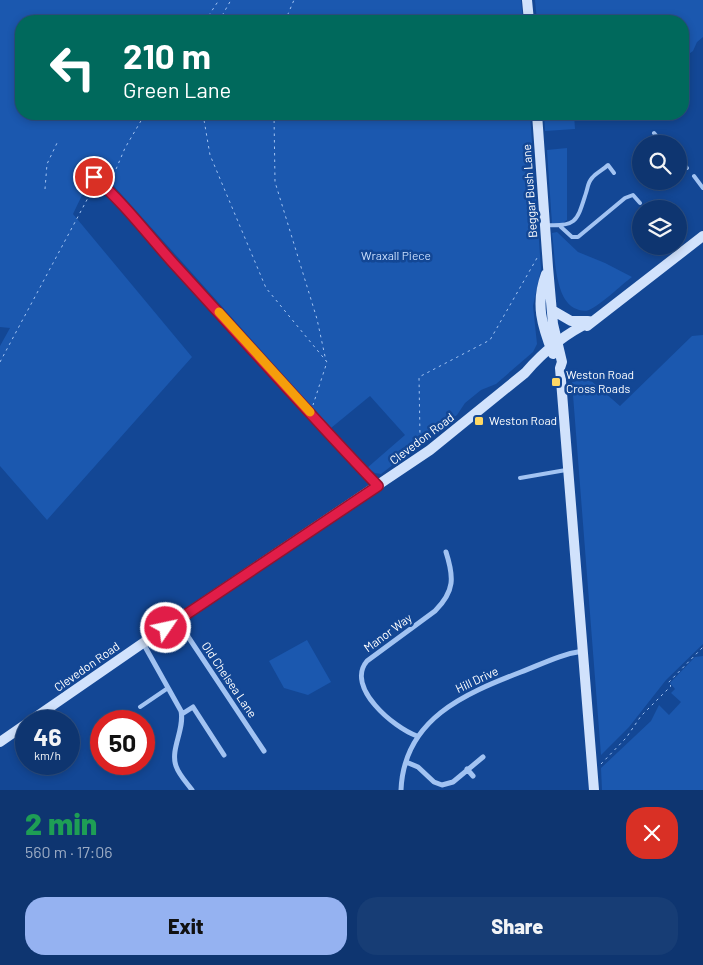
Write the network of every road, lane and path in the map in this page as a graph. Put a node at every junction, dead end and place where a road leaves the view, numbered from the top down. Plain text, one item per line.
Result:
1 (219, 0) edge
2 (231, 0) edge
3 (294, 0) edge
4 (527, 0) edge
5 (209, 15) edge
6 (222, 15) edge
7 (288, 15) edge
8 (528, 15) edge
9 (141, 120) edge
10 (204, 120) edge
11 (274, 120) edge
12 (537, 120) edge
13 (58, 141) dead end
14 (614, 173) dead end
15 (694, 176) dead end
16 (94, 177) dead end
17 (102, 184) junction
18 (703, 188) edge
19 (45, 189) dead end
20 (108, 189) junction
21 (637, 200) edge
22 (545, 225) junction
23 (559, 226) junction
24 (703, 236) edge
25 (537, 258) dead end
26 (548, 267) junction
27 (552, 310) junction
28 (592, 321) junction
29 (555, 349) junction
30 (0, 362) edge
31 (327, 362) junction
32 (311, 413) junction
33 (430, 450) junction
34 (569, 470) junction
35 (520, 478) dead end
36 (378, 486) junction
37 (446, 552) dead end
38 (177, 620) junction
39 (143, 643) junction
40 (703, 647) edge
41 (583, 652) junction
42 (168, 688) junction
43 (140, 706) dead end
44 (46, 710) edge
45 (182, 714) junction
46 (15, 732) edge
47 (417, 736) junction
48 (0, 742) edge
49 (264, 751) dead end
50 (224, 755) dead end
51 (483, 757) dead end
52 (406, 762) junction
53 (467, 769) junction
54 (592, 771) junction
55 (473, 776) dead end
56 (192, 790) edge
57 (402, 790) edge
58 (594, 790) edge

1 - 5 path
2 - 6 path
3 - 7 path
4 - 8 main road
9 - 20 path
10 - 31 path
11 - 31 path
12 - 22 main road, Beggar Bush Lane
13 - 19 path
14 - 23 lane
15 - 18 lane
16 - 17 street
17 - 20 street
17 - 30 path
20 - 32 street
21 - 23 lane
22 - 23 lane
22 - 26 main road, Beggar Bush Lane
24 - 28 main road, Clevedon Road
25 - 33 path
26 - 27 main road, Beggar Bush Lane
26 - 29 main road, Beggar Bush Lane
27 - 28 main road
27 - 29 main road, Beggar Bush Lane
28 - 29 main road, Clevedon Road
29 - 33 main road, Clevedon Road
29 - 34 main road
31 - 32 path
32 - 36 street
33 - 36 main road, Clevedon Road
34 - 35 lane
34 - 41 main road
36 - 38 main road, Clevedon Road
37 - 47 street, Manor Way
38 - 39 main road, Clevedon Road
38 - 49 street, Old Chelsea Lane
39 - 42 street
39 - 44 main road, Clevedon Road
40 - 54 path
41 - 47 street, Hill Drive
41 - 54 main road
42 - 43 lane
42 - 45 street
45 - 50 street
45 - 56 street
46 - 48 main road
47 - 52 street, Hill Drive
51 - 53 street
52 - 53 street
52 - 57 street, Hill Drive
53 - 55 street
54 - 58 main road

